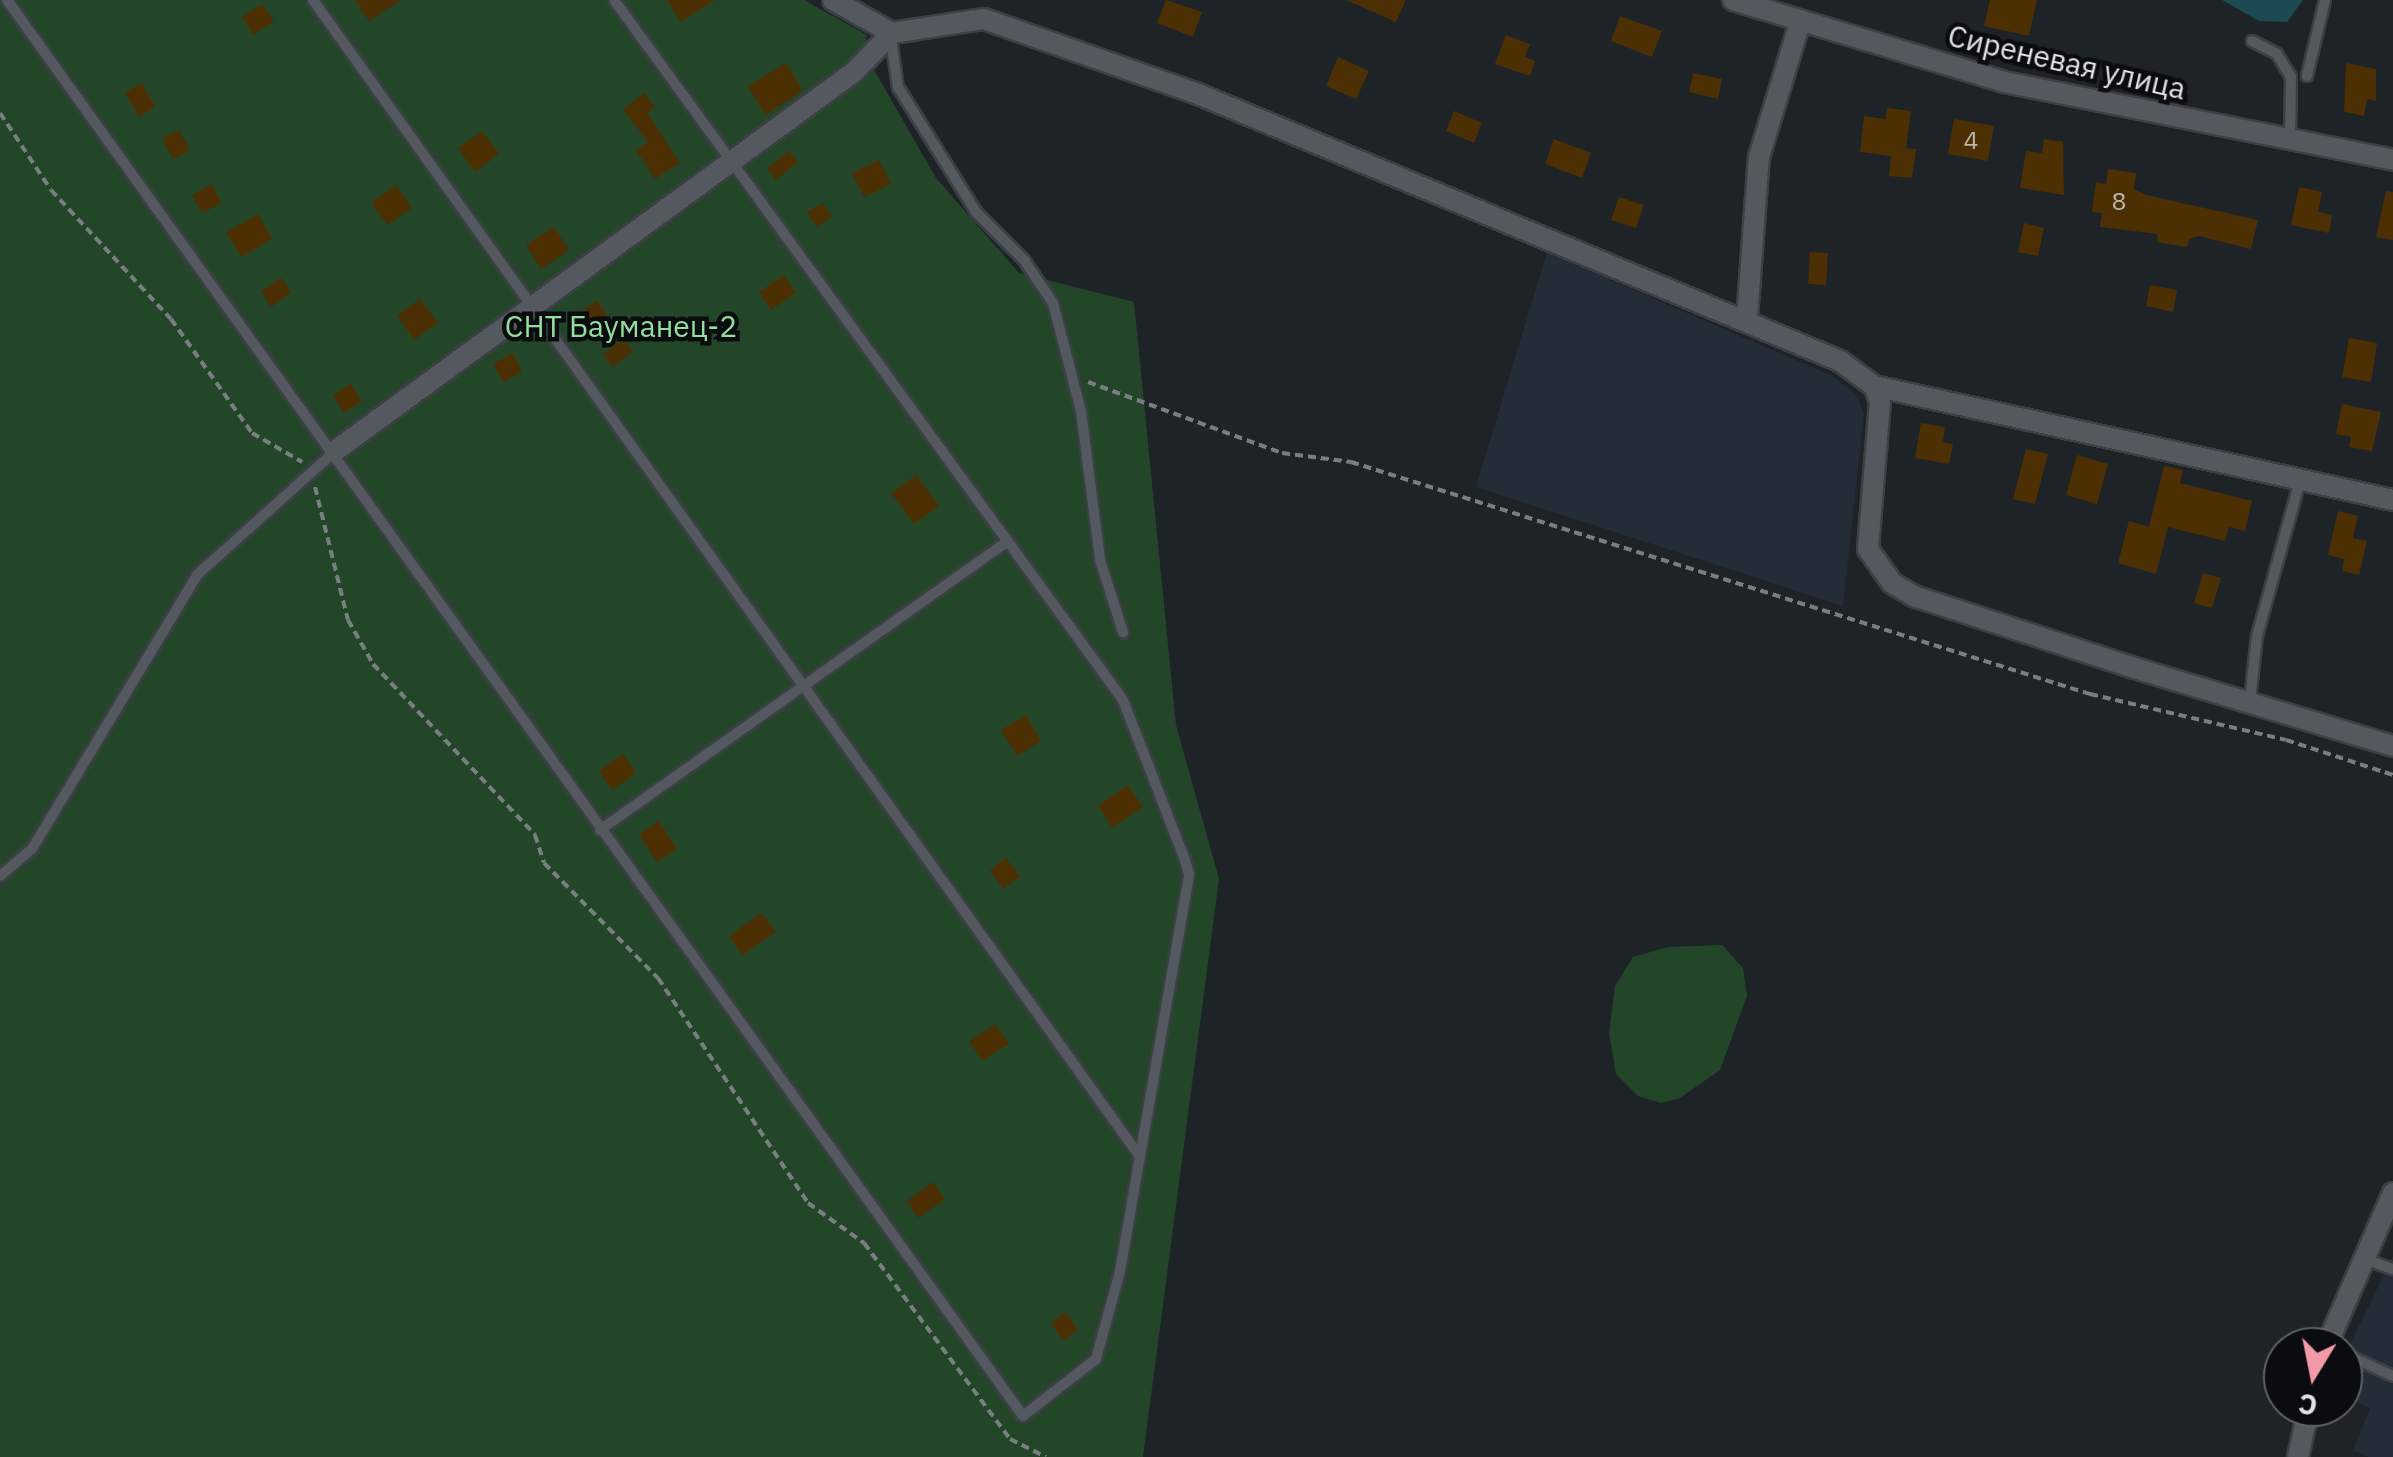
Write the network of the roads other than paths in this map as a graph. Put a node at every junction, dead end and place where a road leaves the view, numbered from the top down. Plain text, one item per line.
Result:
1 (6, 0) edge
2 (313, 0) edge
3 (614, 0) edge
4 (833, 0) edge
5 (1733, 0) edge
6 (2325, 0) edge
7 (1798, 25) junction
8 (892, 34) junction
9 (2252, 41) dead end
10 (2308, 76) dead end
11 (2290, 140) junction
12 (733, 159) junction
13 (2393, 160) edge
14 (530, 308) junction
15 (1747, 319) junction
16 (1874, 386) junction
17 (335, 451) junction
18 (2300, 481) junction
19 (2393, 500) edge
20 (1005, 543) junction
21 (1122, 632) dead end
22 (802, 690) junction
23 (2250, 701) junction
24 (2393, 746) edge
25 (600, 830) junction
26 (0, 876) edge
27 (1138, 1154) junction
28 (2393, 1192) edge
29 (2362, 1258) junction
30 (2393, 1269) edge
31 (2338, 1327) edge
32 (2363, 1362) edge
33 (2393, 1376) edge
34 (2305, 1427) edge
35 (2298, 1457) edge

1 - 17 lane
2 - 14 lane
3 - 12 lane
4 - 8 street
5 - 7 street, Сиреневая улица
6 - 10 lane
7 - 11 street, Сиреневая улица
7 - 15 street
8 - 12 street
8 - 15 street
8 - 21 lane
9 - 11 lane
11 - 13 street, Сиреневая улица
12 - 14 street
12 - 20 lane
14 - 17 street
14 - 22 lane
15 - 16 street
16 - 18 street
16 - 23 street
17 - 25 lane
17 - 26 lane
18 - 19 street
18 - 23 lane
20 - 22 lane
20 - 27 lane
22 - 25 lane
22 - 27 lane
23 - 24 street
25 - 27 lane
28 - 29 street
29 - 30 lane
29 - 31 street
32 - 33 lane
34 - 35 street

